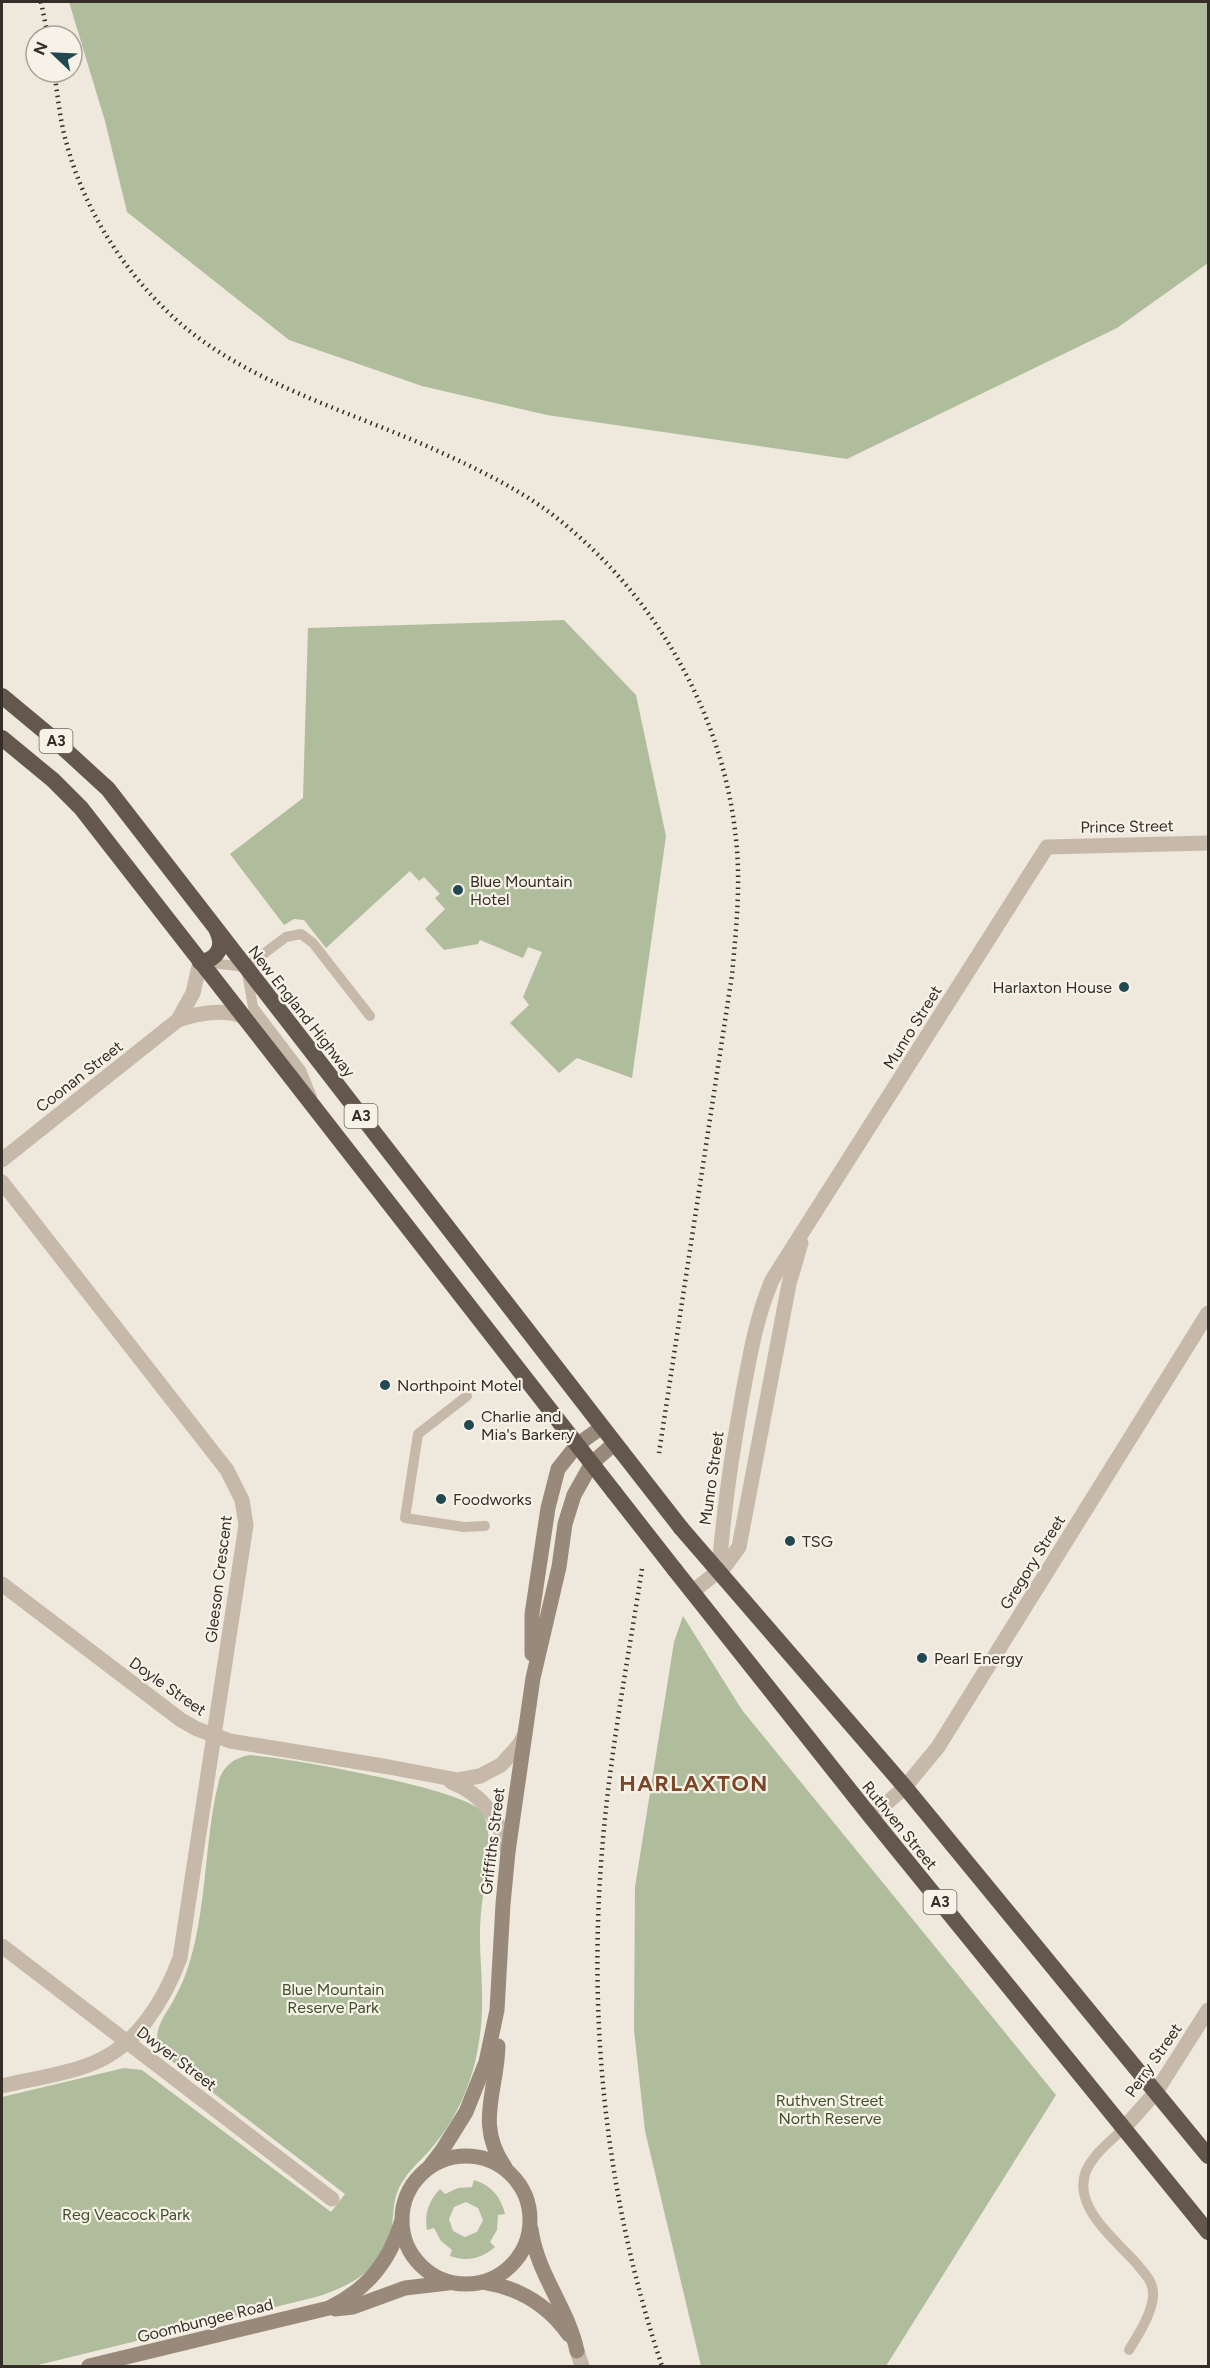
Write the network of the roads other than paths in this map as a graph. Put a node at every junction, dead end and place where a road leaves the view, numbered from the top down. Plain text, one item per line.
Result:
1 (2, 696) edge
2 (2, 738) edge
3 (1209, 843) edge
4 (1047, 847) joint
5 (215, 928) junction
6 (200, 962) junction
7 (246, 968) junction
8 (242, 1016) junction
9 (370, 1016) dead end
10 (178, 1020) junction
11 (318, 1114) junction
12 (2, 1160) edge
13 (2, 1182) edge
14 (808, 1226) junction
15 (1209, 1313) edge
16 (467, 1396) dead end
17 (602, 1427) junction
18 (577, 1445) junction
19 (618, 1447) junction
20 (592, 1463) junction
21 (485, 1526) dead end
22 (719, 1571) junction
23 (2, 1584) edge
24 (692, 1592) junction
25 (533, 1678) junction
26 (525, 1734) junction
27 (214, 1736) junction
28 (446, 1779) junction
29 (905, 1787) junction
30 (871, 1817) junction
31 (508, 1852) junction
32 (2, 1946) edge
33 (496, 2010) junction
34 (1209, 2010) edge
35 (126, 2043) junction
36 (2, 2086) edge
37 (1156, 2092) junction
38 (1124, 2129) junction
39 (1209, 2156) edge
40 (430, 2166) junction
41 (510, 2173) junction
42 (332, 2199) dead end
43 (530, 2218) junction
44 (402, 2222) junction
45 (1209, 2232) edge
46 (482, 2282) junction
47 (453, 2283) junction
48 (329, 2308) junction
49 (1129, 2350) dead end
50 (578, 2351) junction
51 (89, 2367) edge
52 (582, 2367) edge

1 - 5 highway, New England Highway / A3
2 - 6 highway, A3
3 - 4 street, Prince Street
4 - 14 street, Munro Street
5 - 6 highway
5 - 7 highway, New England Highway / A3
6 - 7 lane
6 - 8 highway, A3
6 - 10 street, Coonan Street
7 - 9 lane
7 - 11 lane
7 - 17 highway, New England Highway / A3
8 - 10 street, Coonan Street
8 - 11 highway, A3
10 - 12 street, Coonan Street
11 - 18 highway, A3
13 - 27 street, Gleeson Crescent
14 - 22 street, Munro Street
14 - 22 street, Munro Street
15 - 29 street, Gregory Street
16 - 21 lane
17 - 18 main road, Griffiths Street
17 - 19 highway, New England Highway / A3
18 - 20 highway, A3
18 - 25 main road, Griffiths Street
19 - 20 main road, Griffiths Street
19 - 22 highway, Ruthven Street / A3, bridge
20 - 24 highway, Ruthven Street / A3, bridge
20 - 25 main road, Griffiths Street
22 - 24 street, Munro Street
22 - 29 highway, Ruthven Street / A3
23 - 27 street, Doyle Street
24 - 30 highway, Ruthven Street / A3
25 - 26 main road, Griffiths Street
26 - 28 street, Doyle Street
26 - 31 main road, Griffiths Street
27 - 28 street, Doyle Street
27 - 35 street, Gleeson Crescent
28 - 31 street, Doyle Street
29 - 30 street, Gregory Street
29 - 37 highway, Ruthven Street / A3
30 - 38 highway, Ruthven Street / A3
31 - 33 main road, Griffiths Street
32 - 35 street, Dwyer Street
33 - 40 main road, Griffiths Street
33 - 41 main road, Griffiths Street
34 - 37 street, Perry Street
35 - 36 street
35 - 42 street, Dwyer Street
37 - 38 street, Perry Street
37 - 39 highway, Ruthven Street / A3
38 - 45 highway, Ruthven Street / A3
38 - 49 lane
40 - 41 main road
40 - 44 main road
41 - 43 main road
43 - 46 main road
43 - 50 main road
44 - 47 main road
44 - 48 main road, Goombungee Road
46 - 47 main road
46 - 50 main road
47 - 48 main road, Goombungee Road
48 - 51 main road, Goombungee Road
50 - 52 street

